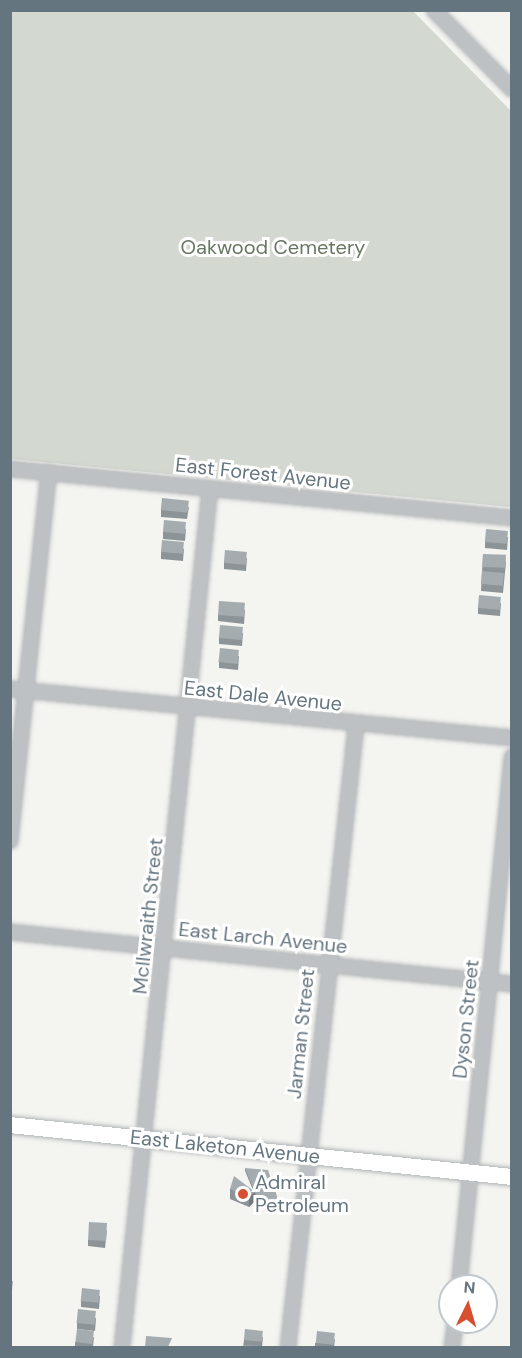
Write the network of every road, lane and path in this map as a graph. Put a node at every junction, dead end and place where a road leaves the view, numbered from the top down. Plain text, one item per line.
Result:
1 (434, 10) edge
2 (512, 89) edge
3 (10, 469) edge
4 (49, 472) junction
5 (210, 488) junction
6 (512, 518) edge
7 (10, 689) edge
8 (27, 690) junction
9 (189, 707) junction
10 (356, 726) junction
11 (512, 738) edge
12 (512, 757) edge
13 (10, 842) edge
14 (10, 932) edge
15 (164, 948) junction
16 (328, 964) junction
17 (489, 982) junction
18 (512, 984) edge
19 (10, 1125) edge
20 (144, 1139) junction
21 (308, 1155) junction
22 (471, 1173) junction
23 (512, 1177) edge
24 (460, 1274) edge
25 (122, 1347) edge
26 (288, 1347) edge

1 - 2 street
3 - 4 street, East Forest Avenue
4 - 5 street, East Forest Avenue
4 - 8 street
5 - 6 street, East Forest Avenue
5 - 9 street, McIlwraith Street
7 - 8 street, East Dale Avenue
8 - 9 street, East Dale Avenue
8 - 13 street
9 - 10 street, East Dale Avenue
9 - 15 street, McIlwraith Street
10 - 11 street, East Dale Avenue
10 - 16 street, Jarman Street
12 - 17 street, Dyson Street
14 - 15 street, East Larch Avenue
15 - 16 street, East Larch Avenue
15 - 20 street, McIlwraith Street
16 - 17 street, East Larch Avenue
16 - 21 street, Jarman Street
17 - 18 street, East Larch Avenue
17 - 22 street, Dyson Street
19 - 20 main road, East Laketon Avenue
20 - 21 main road, East Laketon Avenue
20 - 25 street, McIlwraith Street
21 - 22 main road, East Laketon Avenue
21 - 26 street, Jarman Street
22 - 23 main road, East Laketon Avenue
22 - 24 street, Dyson Street

